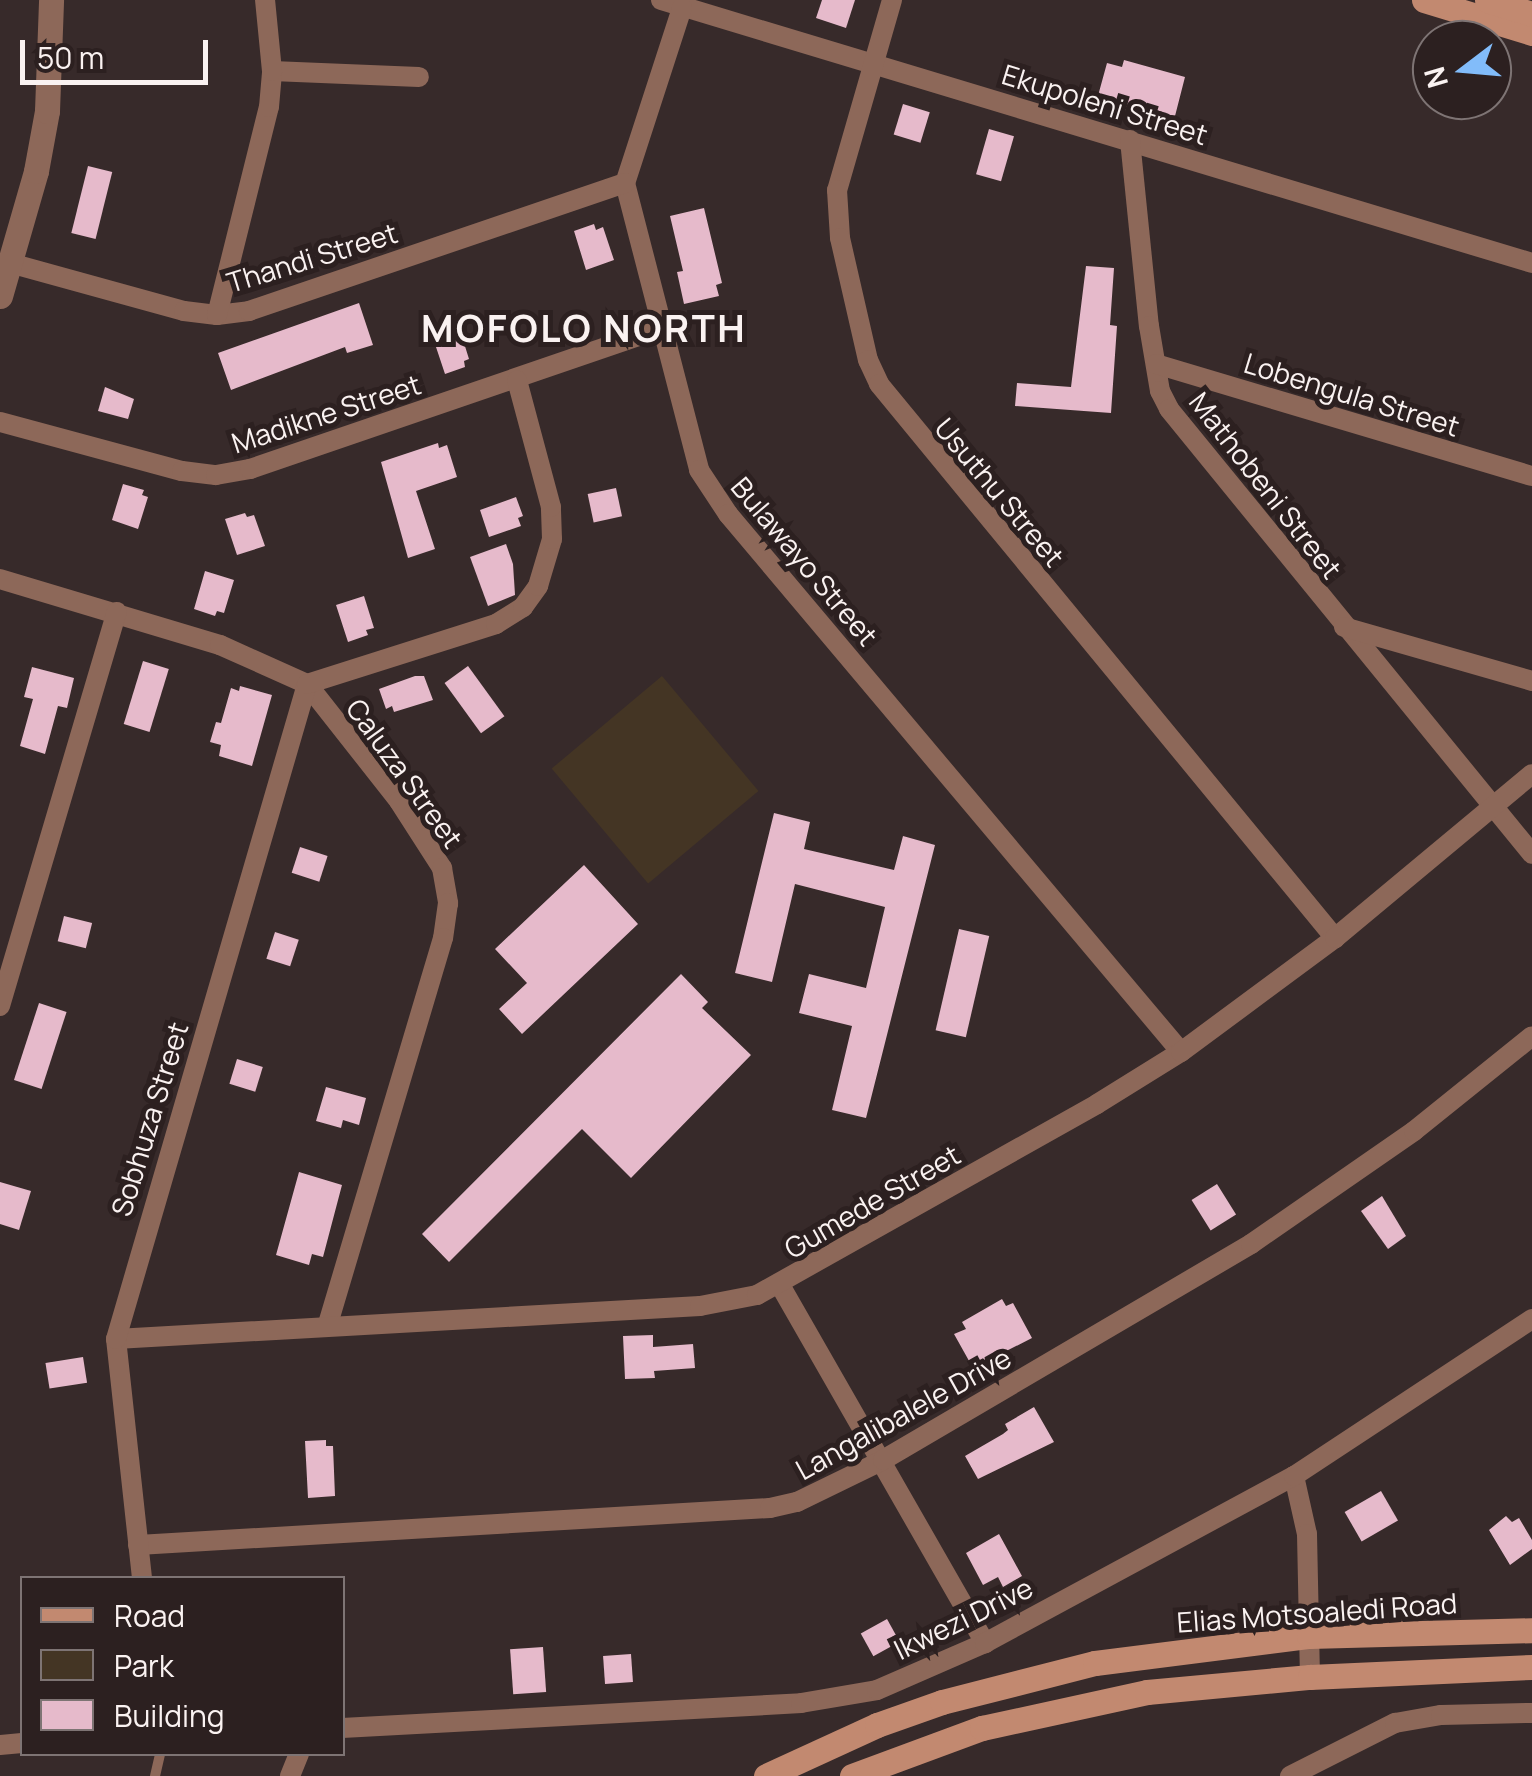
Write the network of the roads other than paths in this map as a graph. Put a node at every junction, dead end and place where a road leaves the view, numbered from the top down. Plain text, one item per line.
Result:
1 (51, 0) edge
2 (265, 0) edge
3 (661, 0) edge
4 (892, 0) edge
5 (1424, 0) edge
6 (1488, 0) edge
7 (682, 8) junction
8 (1532, 14) edge
9 (1532, 33) edge
10 (873, 63) junction
11 (272, 70) junction
12 (419, 78) dead end
13 (1130, 140) junction
14 (625, 183) junction
15 (10, 263) junction
16 (1532, 263) edge
17 (0, 296) edge
18 (217, 314) junction
19 (663, 328) junction
20 (1156, 364) junction
21 (518, 380) junction
22 (0, 422) edge
23 (1532, 476) edge
24 (0, 579) edge
25 (117, 612) junction
26 (1344, 626) junction
27 (1532, 682) edge
28 (306, 684) junction
29 (1532, 774) edge
30 (1492, 808) junction
31 (1532, 854) edge
32 (1335, 938) junction
33 (0, 1006) edge
34 (1532, 1036) edge
35 (1180, 1052) junction
36 (780, 1285) junction
37 (1532, 1319) edge
38 (327, 1326) junction
39 (116, 1339) junction
40 (883, 1460) junction
41 (1294, 1476) junction
42 (138, 1545) junction
43 (142, 1576) edge
44 (1532, 1630) edge
45 (1310, 1636) junction
46 (984, 1643) junction
47 (1532, 1667) edge
48 (1310, 1677) junction
49 (1532, 1713) edge
50 (345, 1728) edge
51 (766, 1776) edge
52 (852, 1776) edge
53 (1290, 1776) edge

1 - 15 street
2 - 11 street
3 - 7 street, Ekupoleni Street
4 - 10 street, Usuthu Street
5 - 9 main road
6 - 8 main road
7 - 10 street, Ekupoleni Street
7 - 14 street
10 - 13 street, Ekupoleni Street
10 - 32 street, Usuthu Street
11 - 12 street
11 - 18 street
13 - 16 street, Ekupoleni Street
13 - 20 street, Mathobeni Street
14 - 18 street, Thandi Street
14 - 19 street, Bulawayo Street
15 - 17 street
15 - 18 street, Thandi Street
19 - 21 street, Madikne Street
19 - 35 street, Bulawayo Street
20 - 23 street, Lobengula Street
20 - 26 street, Mathobeni Street
21 - 22 street, Madikne Street
21 - 28 street
24 - 25 street, Caluza Street
25 - 28 street, Caluza Street
25 - 33 street
26 - 27 street
26 - 30 street, Mathobeni Street
28 - 38 street, Caluza Street
28 - 39 street, Sobhuza Street
29 - 30 street, Gumede Street
30 - 31 street, Mathobeni Street
30 - 32 street, Gumede Street
32 - 35 street, Gumede Street
34 - 40 street, Langalibalele Drive
35 - 36 street, Gumede Street
36 - 38 street, Gumede Street
36 - 40 street
37 - 41 street, Ikwezi Drive
38 - 39 street, Gumede Street
39 - 42 street, Sobhuza Street
40 - 42 street, Langalibalele Drive
40 - 46 street
41 - 45 street
41 - 46 street, Ikwezi Drive
42 - 43 street, Sobhuza Street
44 - 45 main road, Elias Motsoaledi Road
45 - 48 street
45 - 51 main road, Elias Motsoaledi Road
46 - 50 street, Ikwezi Drive
47 - 48 main road
48 - 52 main road
49 - 53 street

